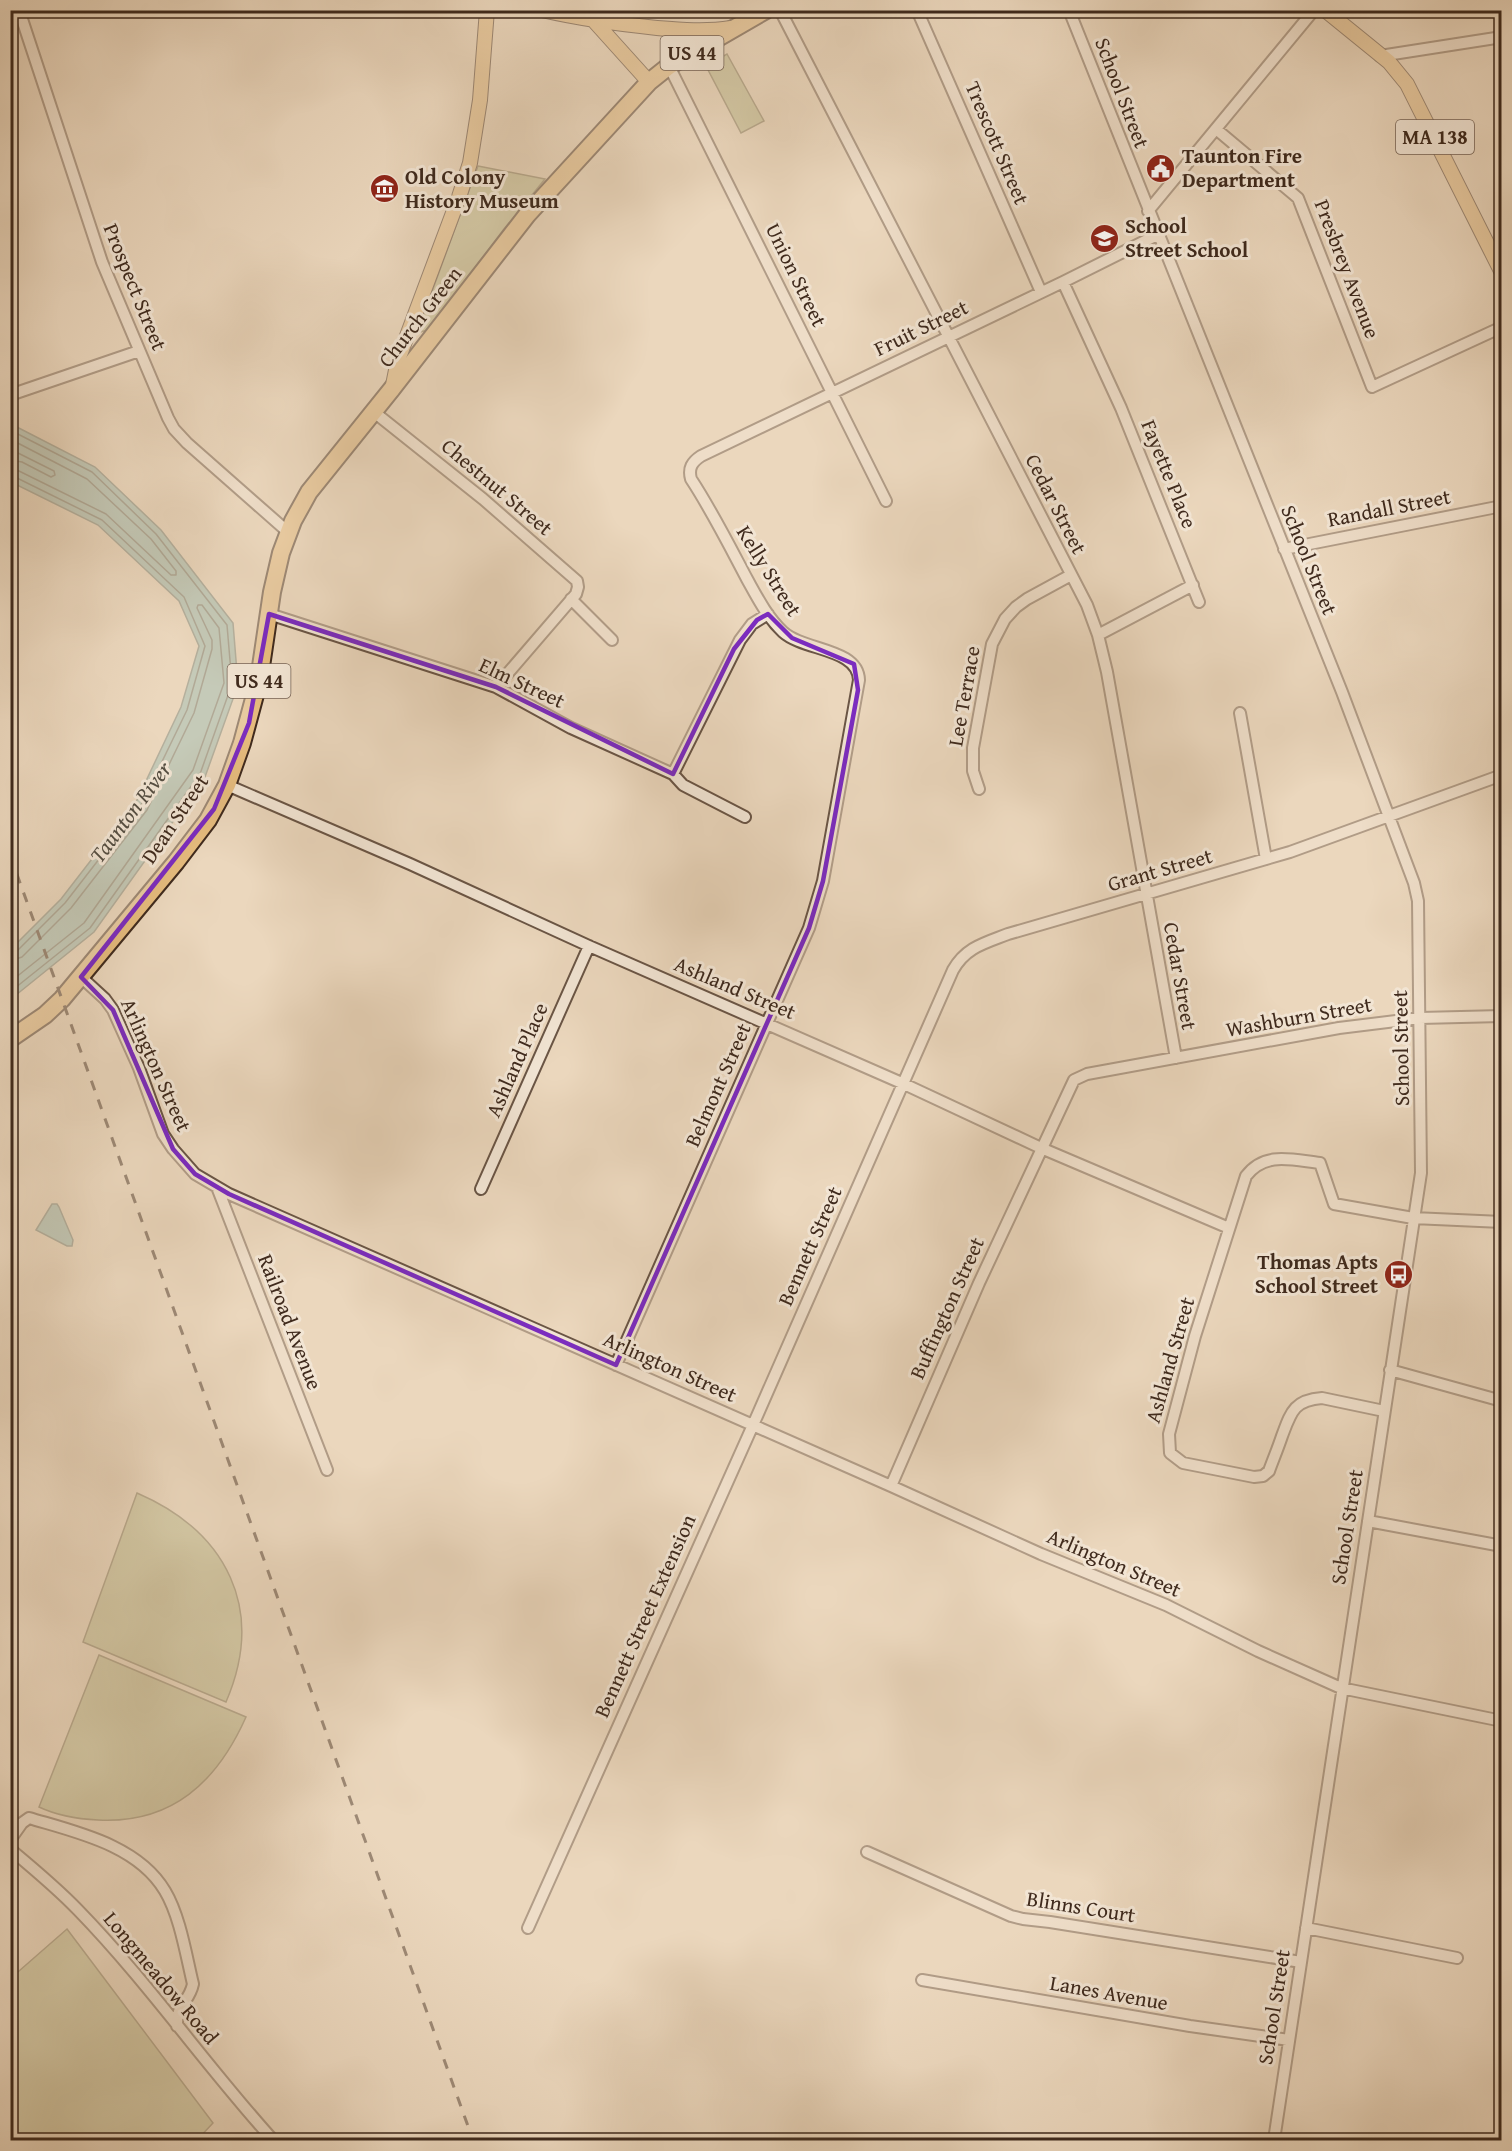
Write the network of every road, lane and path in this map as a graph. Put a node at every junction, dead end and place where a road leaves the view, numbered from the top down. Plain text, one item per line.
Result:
1 (19, 10) edge
2 (487, 10) edge
3 (542, 10) edge
4 (766, 10) edge
5 (780, 10) edge
6 (918, 10) edge
7 (1069, 10) edge
8 (1314, 10) edge
9 (1326, 10) edge
10 (596, 22) junction
11 (645, 26) junction
12 (737, 27) junction
13 (1502, 37) edge
14 (624, 54) junction
15 (1380, 56) junction
16 (669, 66) junction
17 (649, 82) junction
18 (1216, 129) junction
19 (1148, 211) junction
20 (1157, 235) junction
21 (1502, 273) edge
22 (1063, 282) junction
23 (1041, 292) junction
24 (1502, 327) edge
25 (947, 338) junction
26 (139, 351) junction
27 (392, 390) junction
28 (832, 393) junction
29 (10, 395) edge
30 (374, 412) junction
31 (701, 456) joint
32 (886, 501) dead end
33 (1502, 506) edge
34 (288, 532) junction
35 (1284, 549) junction
36 (1071, 575) junction
37 (1193, 585) junction
38 (571, 599) junction
39 (1199, 602) dead end
40 (268, 614) junction
41 (768, 614) junction
42 (1098, 635) junction
43 (612, 640) dead end
44 (858, 673) joint
45 (496, 687) junction
46 (1240, 713) dead end
47 (674, 774) junction
48 (1502, 775) edge
49 (227, 785) junction
50 (979, 789) dead end
51 (1388, 815) junction
52 (745, 817) dead end
53 (1266, 859) junction
54 (1146, 894) junction
55 (589, 946) junction
56 (81, 977) junction
57 (1502, 1016) edge
58 (1420, 1018) junction
59 (767, 1023) junction
60 (10, 1039) edge
61 (1176, 1058) junction
62 (904, 1084) junction
63 (1041, 1148) junction
64 (217, 1187) junction
65 (481, 1189) dead end
66 (1413, 1218) junction
67 (1502, 1222) edge
68 (1229, 1228) junction
69 (616, 1365) junction
70 (1390, 1371) junction
71 (1502, 1401) edge
72 (1384, 1411) junction
73 (753, 1425) junction
74 (327, 1470) dead end
75 (891, 1486) junction
76 (1368, 1521) junction
77 (1502, 1546) edge
78 (1341, 1688) junction
79 (1502, 1721) edge
80 (10, 1840) edge
81 (10, 1849) edge
82 (867, 1852) dead end
83 (528, 1928) dead end
84 (1306, 1928) junction
85 (1456, 1958) dead end
86 (1301, 1962) junction
87 (922, 1980) dead end
88 (177, 2026) junction
89 (1289, 2040) junction
90 (273, 2140) edge
91 (1274, 2140) edge

1 - 26 street, Prospect Street
2 - 27 main road, Church Green
3 - 10 main road
4 - 12 highway, US 44
5 - 25 street, Cedar Street
6 - 23 street, Trescott Street
7 - 19 street, School Street
8 - 18 street
9 - 15 main road, MA 138
10 - 11 main road
10 - 14 main road
11 - 12 main road
11 - 14 main road
12 - 16 highway, US 44
13 - 15 street
14 - 17 main road
15 - 21 main road, MA 138
16 - 17 highway, US 44
16 - 28 street, Union Street
17 - 27 highway, Church Green / US 44
18 - 19 street
18 - 24 street, Presbrey Avenue
19 - 20 street, School Street
20 - 22 street, Fruit Street
20 - 35 street, School Street
22 - 23 street, Fruit Street
22 - 37 street, Fayette Place
23 - 25 street, Fruit Street
25 - 28 street, Fruit Street
25 - 36 street, Cedar Street
26 - 29 street
26 - 34 street, Prospect Street
27 - 30 highway, Dean Street / US 44
28 - 31 street, Fruit Street
28 - 32 street, Union Street
30 - 34 highway, Dean Street / US 44
30 - 38 street, Chestnut Street
31 - 41 street, Kelly Street
33 - 35 street, Randall Street
34 - 40 highway, Dean Street / US 44
35 - 51 street, School Street
36 - 42 street, Cedar Street
36 - 50 street, Lee Terrace
37 - 39 street, Fayette Place
37 - 42 street
38 - 43 street
38 - 45 street
40 - 45 street, Elm Street
40 - 49 highway, Dean Street / US 44
41 - 44 street, Kelly Street
41 - 47 street
42 - 54 street, Cedar Street
44 - 59 street, Belmont Street
45 - 47 street, Elm Street
46 - 53 street
47 - 52 street, Elm Street
48 - 51 street, Grant Street
49 - 55 street, Ashland Street
49 - 56 highway, Dean Street / US 44
51 - 53 street, Grant Street
51 - 58 street, School Street
53 - 54 street, Grant Street
54 - 61 street, Cedar Street
54 - 62 street, Grant Street
55 - 59 street, Ashland Street
55 - 65 street, Ashland Place
56 - 60 highway, Dean Street / US 44
56 - 64 street, Arlington Street
57 - 58 street, Washburn Street
58 - 61 street, Washburn Street
58 - 66 street, School Street
59 - 62 street, Ashland Street
59 - 69 street, Belmont Street
61 - 63 street, Washburn Street
62 - 63 street, Ashland Street
62 - 73 street, Bennett Street
63 - 68 street, Ashland Street
63 - 75 street, Buffington Street
64 - 69 street, Arlington Street
64 - 74 street, Railroad Avenue
66 - 67 street
66 - 68 street, Ashland Street
66 - 70 street, School Street
68 - 72 street, Ashland Street
69 - 73 street, Arlington Street
70 - 71 street
70 - 72 street, School Street
72 - 76 street, School Street
73 - 75 street, Arlington Street
73 - 83 street, Bennett Street Extension
75 - 78 street, Arlington Street
76 - 77 street
76 - 78 street, School Street
78 - 79 street, Arlington Street
78 - 84 street, School Street
80 - 88 street
81 - 88 street, Longmeadow Road
82 - 86 street, Blinns Court
84 - 85 street
84 - 86 street, School Street
86 - 89 street, School Street
87 - 89 street, Lanes Avenue
88 - 90 street, Longmeadow Road
89 - 91 street, School Street

